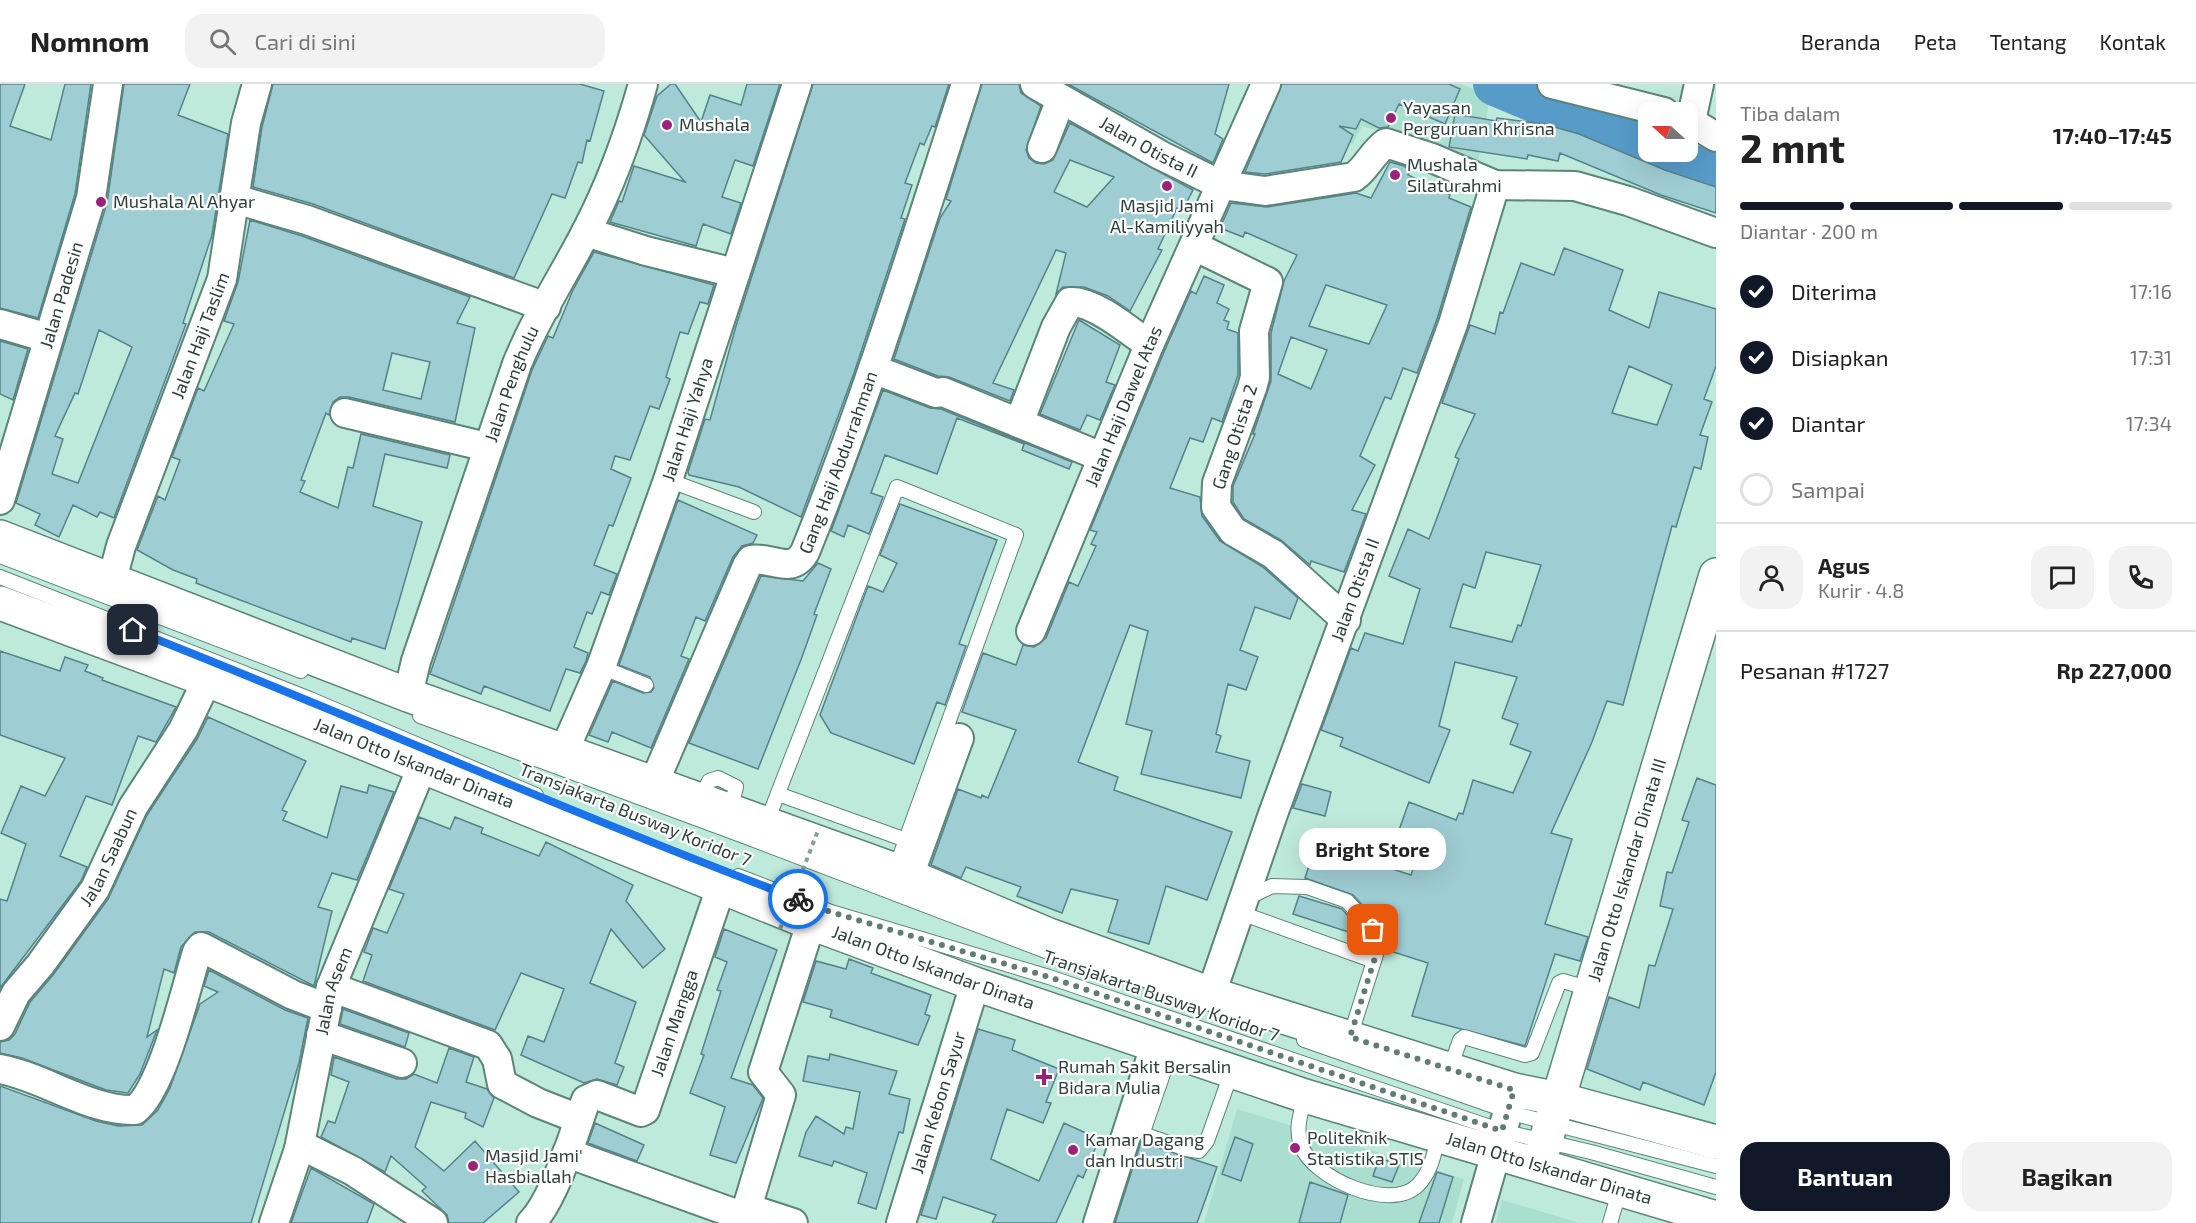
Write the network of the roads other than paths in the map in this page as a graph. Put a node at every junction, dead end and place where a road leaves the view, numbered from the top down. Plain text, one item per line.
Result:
1 (108, 84) edge
2 (257, 84) edge
3 (642, 84) edge
4 (796, 84) edge
5 (966, 84) edge
6 (1035, 84) edge
7 (1266, 84) edge
8 (1552, 84) edge
9 (1699, 84) edge
10 (1060, 99) junction
11 (1694, 102) edge
12 (1638, 106) edge
13 (1698, 126) edge
14 (1716, 137) edge
15 (1042, 148) dead end
16 (1221, 185) junction
17 (1495, 185) junction
18 (235, 199) junction
19 (586, 232) junction
20 (1716, 234) edge
21 (1194, 246) junction
22 (735, 273) junction
23 (546, 307) junction
24 (0, 324) edge
25 (48, 338) junction
26 (1149, 345) junction
27 (873, 369) junction
28 (345, 413) dead end
29 (1019, 423) junction
30 (487, 447) junction
31 (1102, 456) junction
32 (668, 480) junction
33 (0, 500) edge
34 (754, 512) dead end
35 (0, 537) edge
36 (0, 556) edge
37 (1716, 575) edge
38 (112, 580) junction
39 (1, 598) edge
40 (1346, 620) junction
41 (1031, 631) dead end
42 (601, 667) junction
43 (312, 675) dead end
44 (207, 680) junction
45 (646, 685) dead end
46 (410, 704) junction
47 (959, 738) dead end
48 (564, 751) junction
49 (422, 767) junction
50 (654, 783) junction
51 (778, 794) junction
52 (546, 799) dead end
53 (766, 824) junction
54 (906, 840) junction
55 (902, 873) junction
56 (723, 879) junction
57 (1240, 907) junction
58 (796, 926) junction
59 (1068, 959) dead end
60 (1374, 961) junction
61 (975, 984) junction
62 (1590, 989) junction
63 (1158, 990) dead end
64 (1211, 994) junction
65 (326, 1010) junction
66 (1237, 1017) dead end
67 (0, 1026) edge
68 (1294, 1037) dead end
69 (1350, 1037) junction
70 (1163, 1048) junction
71 (402, 1063) dead end
72 (0, 1069) edge
73 (1232, 1071) junction
74 (1449, 1071) junction
75 (1305, 1096) junction
76 (579, 1119) junction
77 (1505, 1121) junction
78 (1548, 1132) junction
79 (1439, 1135) junction
80 (1716, 1142) edge
81 (299, 1149) junction
82 (567, 1153) junction
83 (1716, 1166) edge
84 (1716, 1187) edge
85 (1620, 1189) junction
86 (747, 1208) junction
87 (1716, 1218) edge
88 (274, 1223) edge
89 (433, 1223) edge
90 (531, 1223) edge
91 (793, 1223) edge
92 (901, 1223) edge
93 (1098, 1223) edge
94 (1476, 1223) edge
95 (1610, 1223) edge

1 - 25 street, Jalan Padesin
2 - 18 street, Jalan Haji Taslim
3 - 19 street, Jalan Penghulu
4 - 22 street, Jalan Haji Yahya
5 - 27 street, Gang Haji Abdurrahman
6 - 10 street, Jalan Otista II
7 - 16 street, Jalan Haji Dawel Atas
8 - 12 street
9 - 11 street
10 - 15 street
10 - 16 street, Jalan Otista II
13 - 14 street
16 - 17 street, Jalan Otista II
16 - 21 street, Jalan Haji Dawel Atas
17 - 20 street, Jalan Otista II
17 - 40 street, Jalan Otista II
18 - 23 street
18 - 38 street, Jalan Haji Taslim
19 - 22 street
19 - 23 street, Jalan Penghulu
21 - 26 street, Jalan Haji Dawel Atas
21 - 40 street, Gang Otista 2
22 - 32 street, Jalan Haji Yahya
23 - 30 street, Jalan Penghulu
24 - 25 street
25 - 33 street, Jalan Padesin
26 - 29 street
26 - 31 street, Jalan Haji Dawel Atas
27 - 29 street
27 - 50 street, Gang Haji Abdurrahman
28 - 30 street
29 - 31 street
30 - 46 street, Jalan Penghulu
31 - 41 street, Jalan Haji Dawel Atas
32 - 34 lane
32 - 42 street, Jalan Haji Yahya
35 - 38 main road, Jalan Otto Iskandar Dinata
36 - 43 lane
37 - 62 main road, Jalan Otto Iskandar Dinata III
38 - 46 main road, Jalan Otto Iskandar Dinata
39 - 44 main road, Jalan Otto Iskandar Dinata
39 - 52 lane, Transjakarta Busway Koridor 7
40 - 57 street, Jalan Otista II
42 - 45 lane
42 - 48 street, Jalan Haji Yahya
44 - 49 main road, Jalan Otto Iskandar Dinata
44 - 67 street, Jalan Saabun
46 - 48 main road, Jalan Otto Iskandar Dinata
46 - 59 lane, Transjakarta Busway Koridor 7
47 - 55 street
48 - 50 main road, Jalan Otto Iskandar Dinata
49 - 56 main road, Jalan Otto Iskandar Dinata
49 - 65 street, Jalan Asem
50 - 53 main road, Jalan Otto Iskandar Dinata
51 - 53 lane
51 - 54 lane
51 - 54 lane
53 - 55 main road, Jalan Otto Iskandar Dinata
54 - 55 lane
55 - 64 main road, Jalan Otto Iskandar Dinata
56 - 58 main road, Jalan Otto Iskandar Dinata
56 - 76 street, Jalan Mangga
56 - 77 lane, Transjakarta Busway Koridor 7
57 - 60 lane
57 - 60 lane
57 - 64 street, Jalan Otista II
58 - 61 main road, Jalan Otto Iskandar Dinata
58 - 86 street
60 - 69 lane
61 - 70 main road, Jalan Otto Iskandar Dinata
61 - 92 street, Jalan Kebon Sayur
62 - 74 lane
62 - 78 main road, Jalan Otto Iskandar Dinata III
63 - 66 lane, Transjakarta Busway Koridor 7
64 - 69 main road, Jalan Otto Iskandar Dinata
65 - 71 street
65 - 72 street
65 - 76 street
65 - 81 street, Jalan Asem
68 - 77 lane, Transjakarta Busway Koridor 7
69 - 74 main road, Jalan Otto Iskandar Dinata
70 - 73 main road, Jalan Otto Iskandar Dinata
70 - 73 lane
70 - 93 street
73 - 75 main road, Jalan Otto Iskandar Dinata
74 - 77 main road, Jalan Otto Iskandar Dinata
75 - 79 main road, Jalan Otto Iskandar Dinata
75 - 79 lane
76 - 82 street
77 - 78 main road, Jalan Otto Iskandar Dinata
77 - 78 main road, Jalan Otto Iskandar Dinata
77 - 79 main road, Jalan Otto Iskandar Dinata
77 - 94 street
78 - 80 main road, Jalan Otto Iskandar Dinata
78 - 83 lane
78 - 84 lane
78 - 85 main road, Jalan Otto Iskandar Dinata
81 - 88 street, Jalan Asem
81 - 89 street
82 - 86 street
82 - 90 street
85 - 87 main road, Jalan Otto Iskandar Dinata
85 - 95 lane
86 - 91 street

